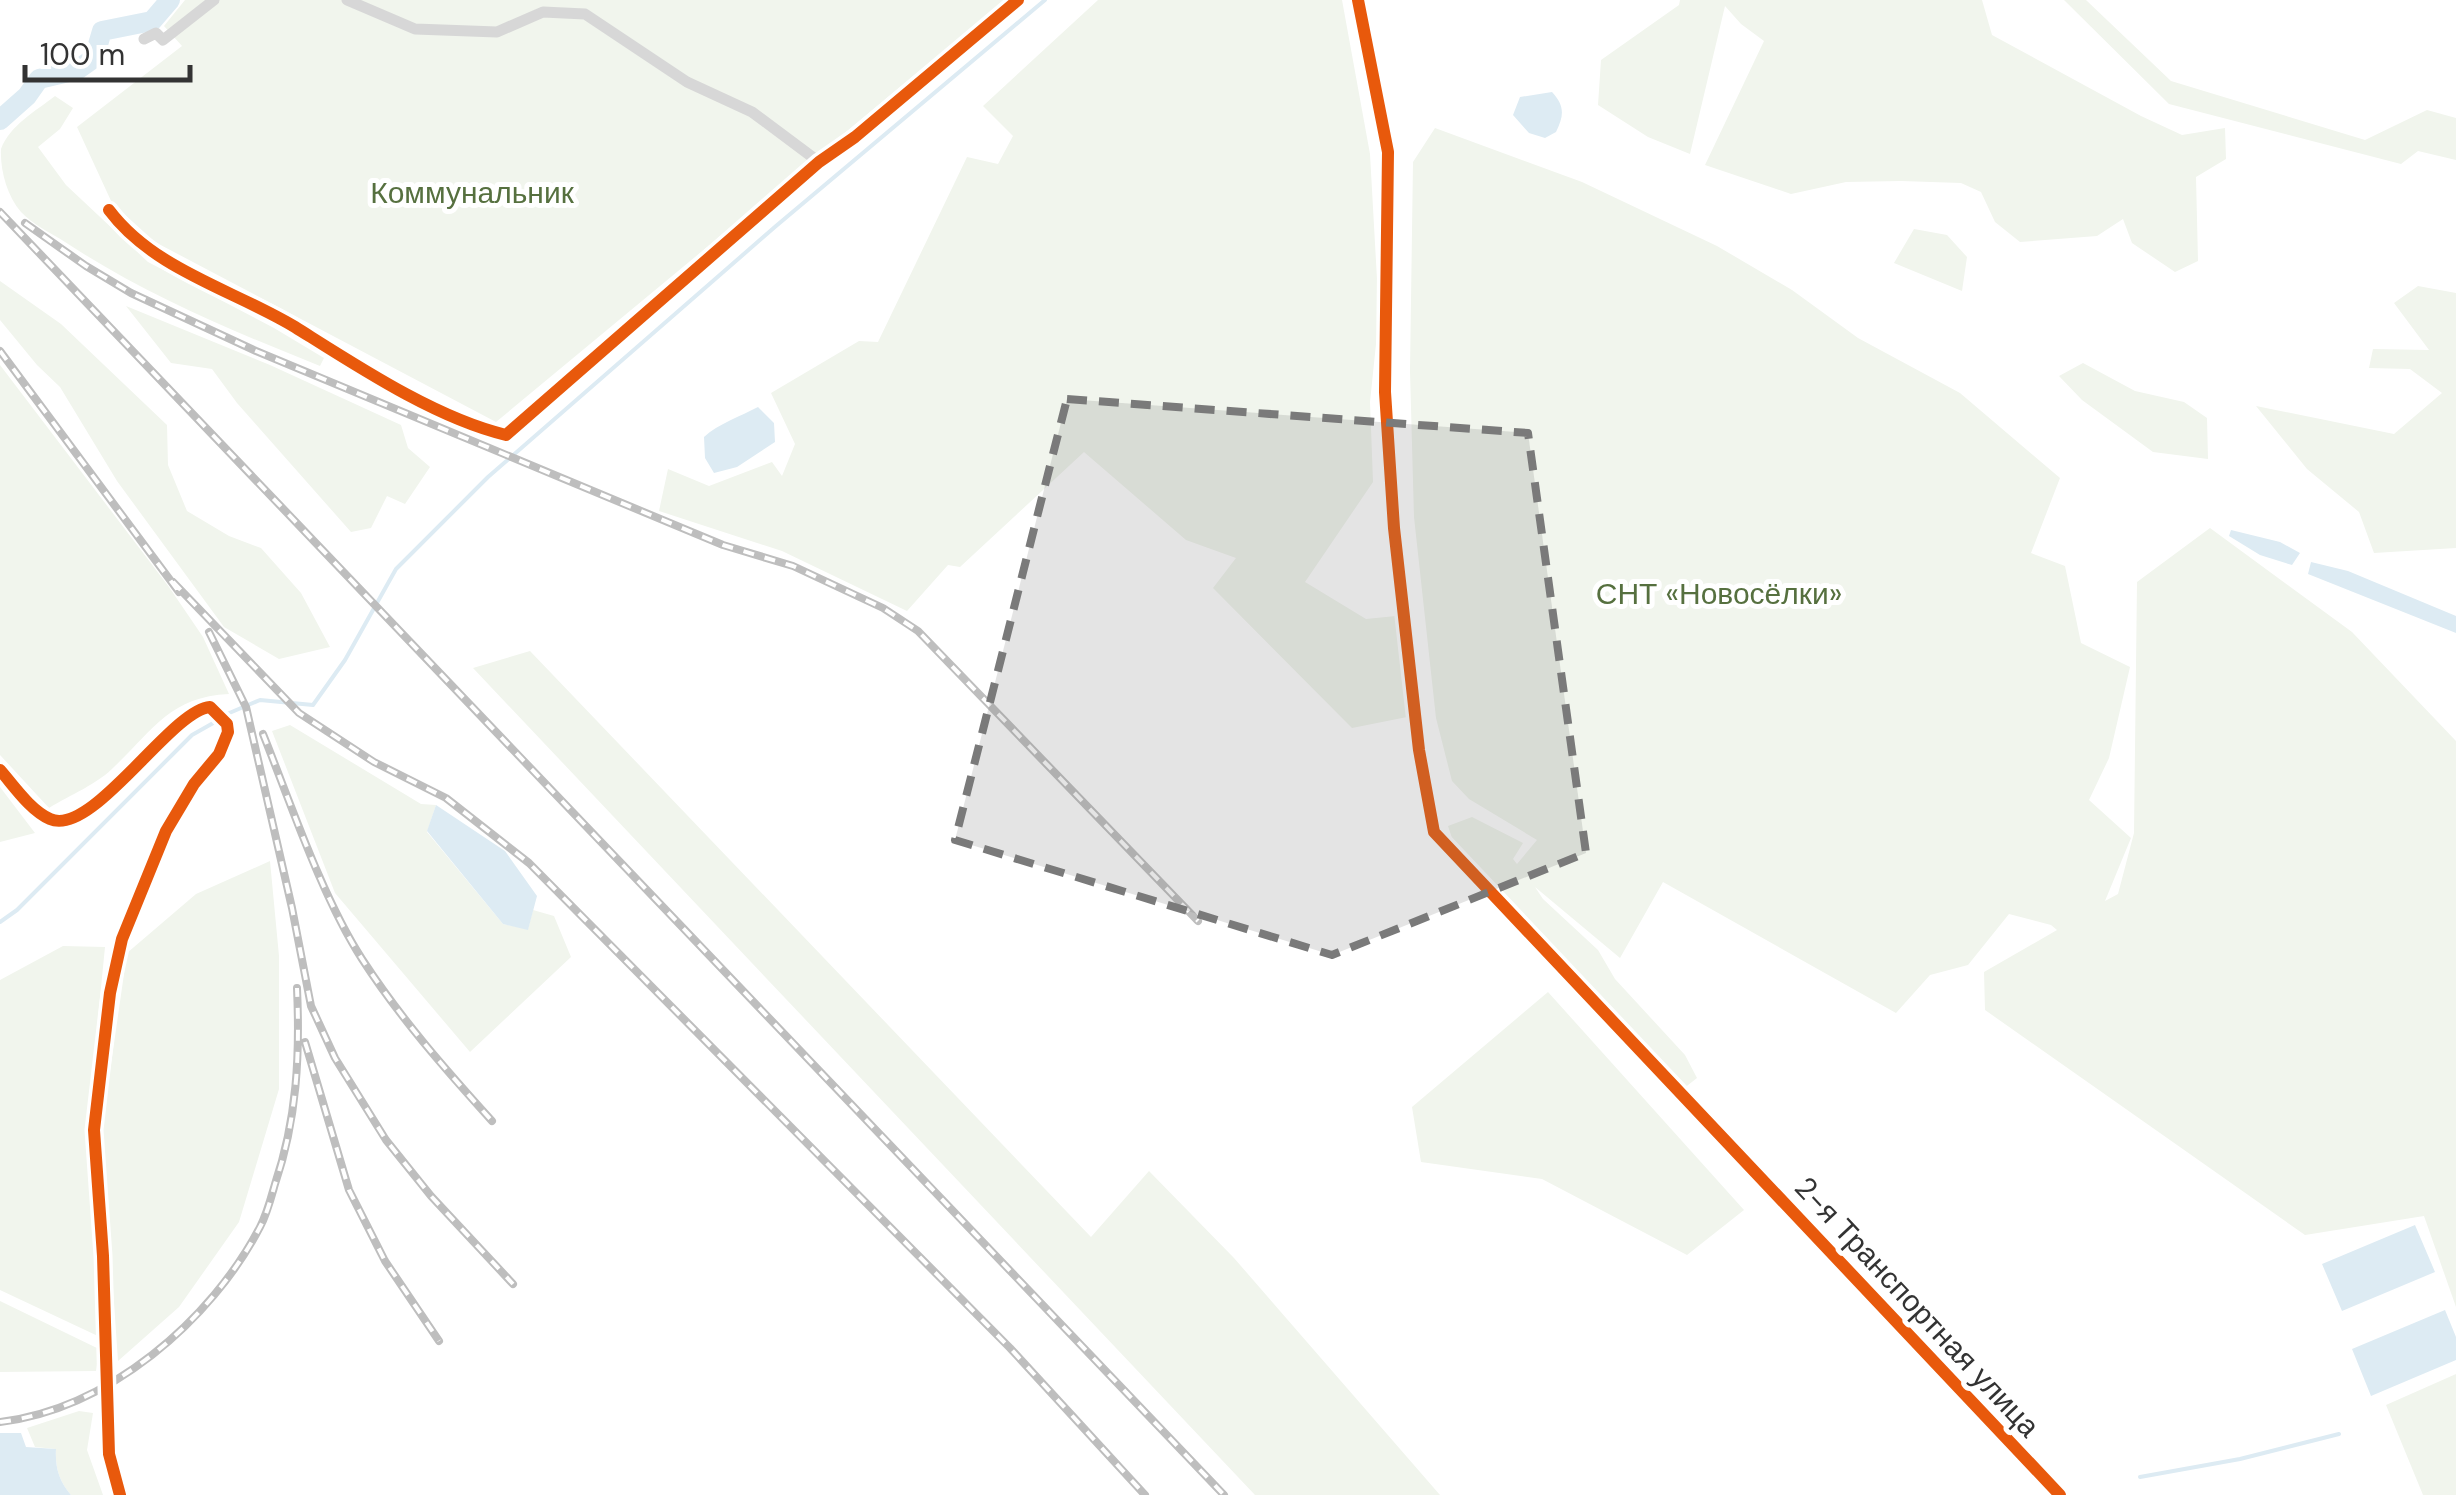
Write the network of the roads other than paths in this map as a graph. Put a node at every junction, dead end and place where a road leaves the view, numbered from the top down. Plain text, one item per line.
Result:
1 (214, 0) edge
2 (346, 0) edge
3 (1018, 0) edge
4 (1358, 0) edge
5 (144, 40) dead end
6 (819, 162) junction
7 (109, 210) dead end
8 (0, 770) edge
9 (120, 1495) edge
10 (2060, 1495) edge

1 - 5 street
2 - 6 street
3 - 6 street
4 - 10 street, 2-я Транспортная улица
6 - 7 street
8 - 9 street

